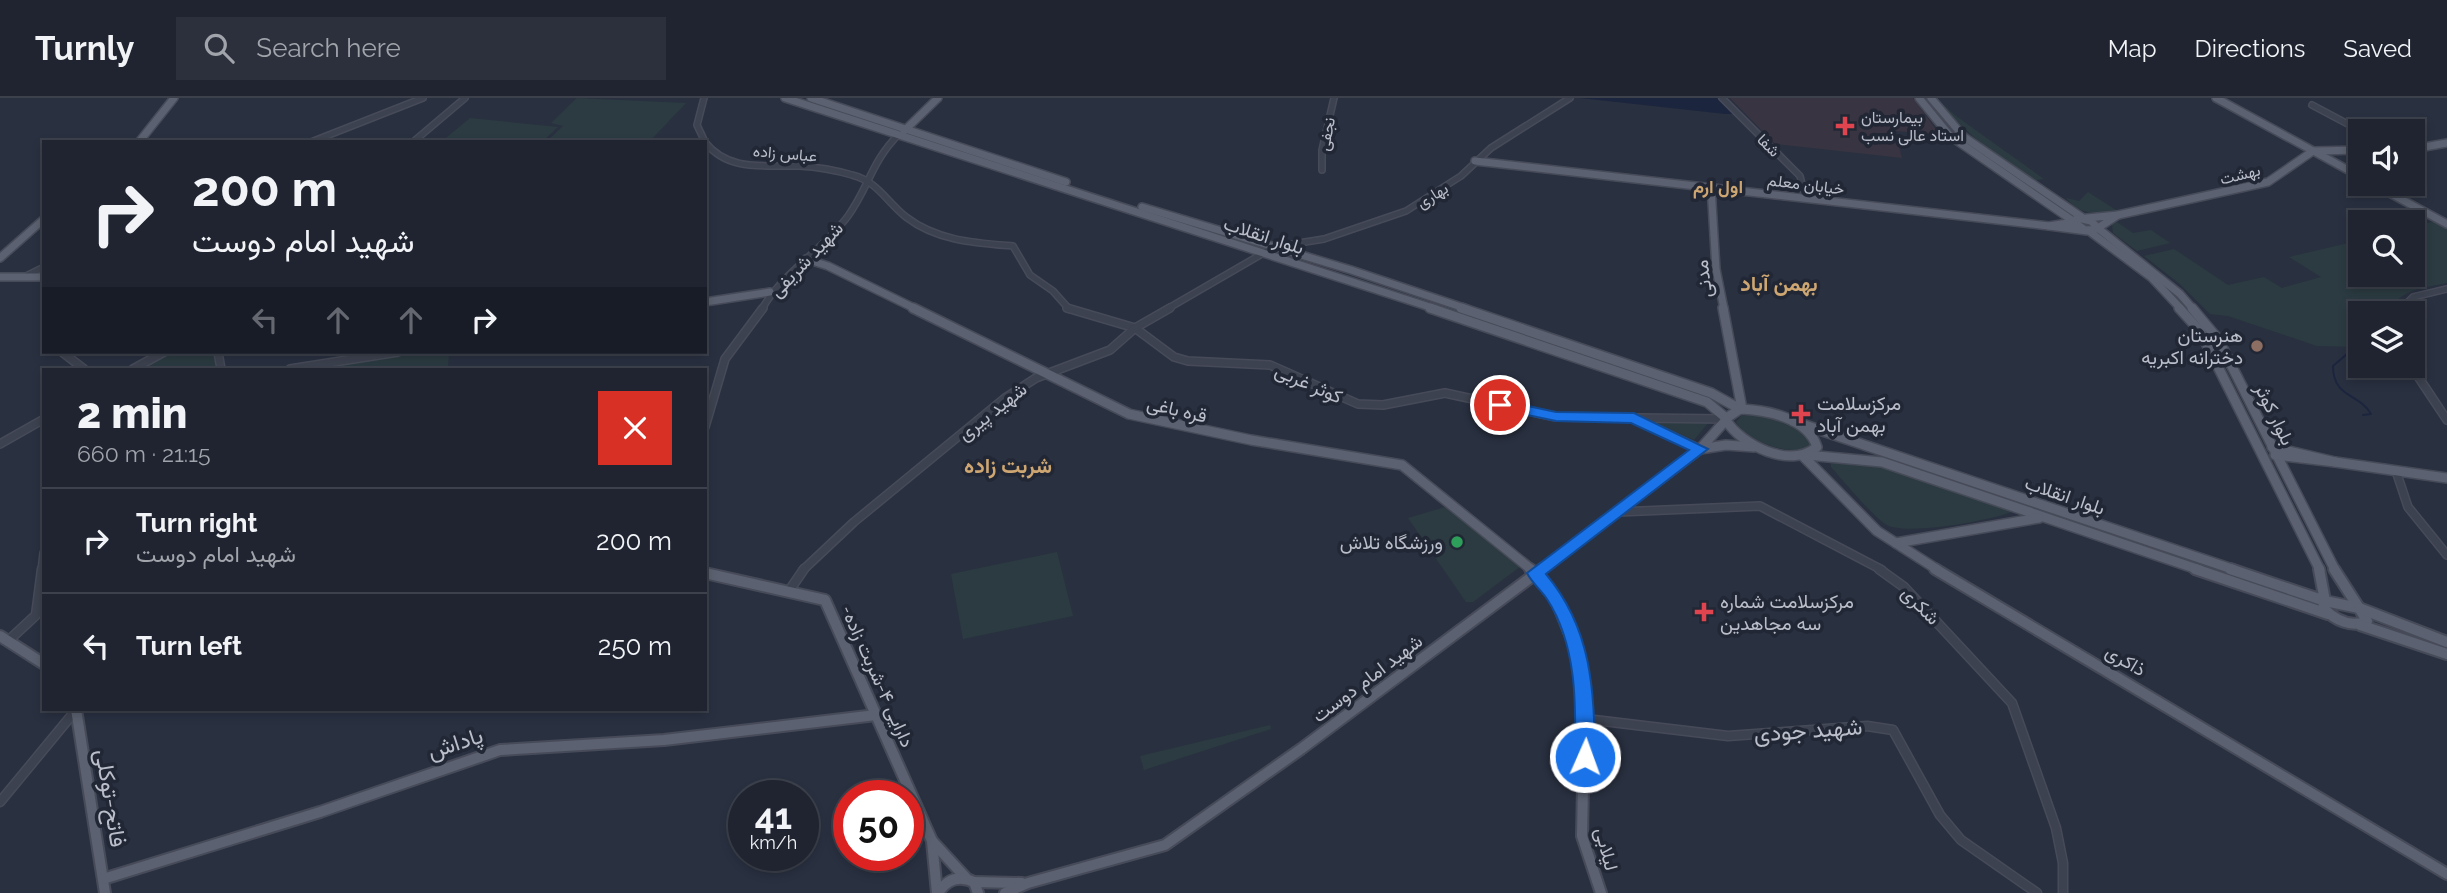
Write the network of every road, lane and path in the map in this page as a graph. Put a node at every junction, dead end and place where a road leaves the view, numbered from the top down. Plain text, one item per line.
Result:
1 (167, 98) edge
2 (174, 98) edge
3 (423, 98) edge
4 (465, 98) edge
5 (704, 98) edge
6 (785, 98) edge
7 (938, 98) edge
8 (1334, 98) edge
9 (1570, 98) edge
10 (1722, 98) edge
11 (1919, 98) edge
12 (1931, 98) edge
13 (2217, 98) edge
14 (2223, 98) edge
15 (812, 102) edge
16 (2304, 102) dead end
17 (2348, 124) edge
18 (903, 132) junction
19 (134, 140) edge
20 (141, 140) edge
21 (316, 140) edge
22 (415, 140) edge
23 (704, 140) edge
24 (2447, 143) edge
25 (707, 146) edge
26 (2425, 147) edge
27 (2316, 150) junction
28 (2348, 150) edge
29 (1475, 161) junction
30 (2348, 167) edge
31 (1322, 170) dead end
32 (868, 182) junction
33 (1711, 186) junction
34 (2395, 196) edge
35 (2406, 196) edge
36 (1805, 198) junction
37 (2066, 207) junction
38 (2057, 209) junction
39 (2118, 215) junction
40 (2084, 218) junction
41 (2447, 218) edge
42 (42, 221) edge
43 (2074, 222) junction
44 (2447, 224) edge
45 (2049, 226) junction
46 (2099, 228) junction
47 (42, 229) edge
48 (2088, 231) junction
49 (1274, 247) junction
50 (1262, 252) junction
51 (2130, 256) junction
52 (0, 258) edge
53 (806, 260) junction
54 (0, 265) edge
55 (42, 268) edge
56 (0, 271) edge
57 (12, 275) junction
58 (26, 276) junction
59 (0, 277) edge
60 (42, 277) edge
61 (2447, 289) edge
62 (771, 292) junction
63 (2409, 301) edge
64 (707, 302) edge
65 (1135, 328) junction
66 (65, 354) edge
67 (160, 354) edge
68 (385, 354) edge
69 (83, 368) edge
70 (135, 368) edge
71 (296, 368) edge
72 (1046, 374) junction
73 (2419, 378) edge
74 (1741, 409) junction
75 (1634, 418) junction
76 (1726, 419) junction
77 (42, 420) edge
78 (707, 420) edge
79 (2447, 420) edge
80 (1793, 421) junction
81 (0, 444) edge
82 (2258, 444) junction
83 (1760, 447) junction
84 (1700, 449) junction
85 (2275, 451) junction
86 (2263, 453) junction
87 (1805, 456) junction
88 (2396, 471) junction
89 (2447, 478) edge
90 (2047, 507) junction
91 (1618, 512) junction
92 (2042, 517) junction
93 (2306, 540) junction
94 (2321, 542) junction
95 (1896, 543) junction
96 (2447, 555) edge
97 (42, 568) edge
98 (707, 573) edge
99 (1535, 573) junction
100 (2281, 587) junction
101 (789, 591) junction
102 (2280, 600) junction
103 (2325, 601) junction
104 (2359, 611) junction
105 (2328, 614) junction
106 (2360, 625) junction
107 (4, 638) edge
108 (2447, 642) edge
109 (2447, 654) edge
110 (42, 663) edge
111 (74, 711) edge
112 (76, 711) edge
113 (876, 715) junction
114 (1586, 719) junction
115 (0, 802) edge
116 (932, 841) junction
117 (2447, 874) edge
118 (103, 879) junction
119 (1028, 883) junction
120 (973, 884) edge
121 (105, 893) edge
122 (938, 893) edge
123 (1005, 893) edge
124 (1601, 893) edge
125 (2037, 893) edge
126 (2063, 893) edge

1 - 19 main road
2 - 20 main road
3 - 21 street
4 - 22 street
5 - 23 street, عباس زاده
6 - 15 main road, بلوار انقلاب
7 - 18 main road
8 - 31 street, نجفی
9 - 29 street, بهاری
10 - 36 street, شفا
11 - 38 main road
12 - 37 main road
13 - 27 main road
14 - 27 main road
15 - 18 main road, بلوار انقلاب
15 - 18 main road, بلوار انقلاب
16 - 17 street
18 - 32 street, شهید شریفى
18 - 49 main road, بلوار انقلاب
18 - 50 main road, بلوار انقلاب
24 - 26 main road
25 - 32 street, عباس زاده
27 - 28 main road
27 - 30 main road
27 - 39 main road, بهشت
29 - 33 main road, خیابان معلم
29 - 49 street, بهاری
32 - 53 street, شهید شریفى
32 - 65 street, کوثر غربی
33 - 36 main road, خیابان معلم
33 - 74 main road, مدنی
34 - 44 main road
35 - 41 main road
36 - 45 main road, خیابان معلم
37 - 38 main road
37 - 40 main road
38 - 43 main road
39 - 40 main road
39 - 46 main road
40 - 43 main road
40 - 46 main road, بلوار کوثر
42 - 52 main road
43 - 45 main road
43 - 48 main road, بلوار کوثر
45 - 48 main road
46 - 48 main road
46 - 51 main road, بلوار کوثر
47 - 54 main road
48 - 51 main road, بلوار کوثر
49 - 50 street, بهاری
49 - 74 main road, بلوار انقلاب
50 - 65 street, شهید پیری
50 - 76 main road, بلوار انقلاب
51 - 82 main road, بلوار کوثر
51 - 85 main road, بلوار کوثر
53 - 62 street, شهید شریفى
53 - 72 main road, قره باغی
55 - 58 street
56 - 57 main road
57 - 58 main road
57 - 59 main road
58 - 60 main road
61 - 63 street
62 - 64 main road
62 - 78 street, شهید شریفى
65 - 72 street, شهید پیری
65 - 75 street, کوثر غربی
66 - 69 street
67 - 70 street
68 - 71 street
72 - 99 main road, قره باغی
72 - 101 street, شهید پیری
73 - 79 street
74 - 76 main road, شهید امام دوست
74 - 80 main road, بلوار انقلاب
75 - 76 street, کوثر غربی
75 - 84 street
76 - 83 main road, بلوار انقلاب
76 - 84 main road, شهید امام دوست
77 - 81 street
80 - 87 main road
80 - 90 main road, بلوار انقلاب
82 - 85 main road
82 - 86 main road, بلوار کوثر
83 - 84 main road, بلوار انقلاب
83 - 87 main road, بلوار انقلاب
84 - 91 main road, شهید امام دوست
85 - 86 main road
85 - 88 main road
85 - 94 main road, بلوار کوثر
86 - 93 main road, بلوار کوثر
87 - 92 main road, بلوار انقلاب
87 - 95 main road, ذاکری
88 - 89 main road
88 - 96 street
90 - 92 main road
90 - 100 main road, بلوار انقلاب
91 - 99 main road, شهید امام دوست
91 - 126 street, شکری
92 - 95 main road
92 - 102 main road, بلوار انقلاب
93 - 94 main road
93 - 103 main road, بلوار کوثر
94 - 104 main road, بلوار کوثر
95 - 117 main road, ذاکری
97 - 107 street
98 - 101 main road, -دارایی ۴-شربت زاده
99 - 114 main road, لیلابی
99 - 119 main road, شهید امام دوست
100 - 102 main road
100 - 103 main road, بلوار انقلاب
101 - 113 main road, -دارایی ۴-شربت زاده
102 - 105 main road, بلوار انقلاب
103 - 104 main road, بلوار انقلاب
103 - 105 main road, بلوار کوثر
104 - 106 main road
104 - 108 main road, بلوار انقلاب
105 - 106 main road, بلوار انقلاب
106 - 109 main road, بلوار انقلاب
107 - 110 main road
111 - 115 street
112 - 118 main road, فاتح-توکلی
113 - 116 main road, -دارایی ۴-شربت زاده
113 - 118 main road, پاداش
114 - 124 main road, لیلابی
114 - 125 street, شهید جودی
116 - 120 main road
116 - 122 main road
118 - 121 main road, فاتح-توکلی
119 - 120 main road
119 - 123 main road
120 - 122 main road

